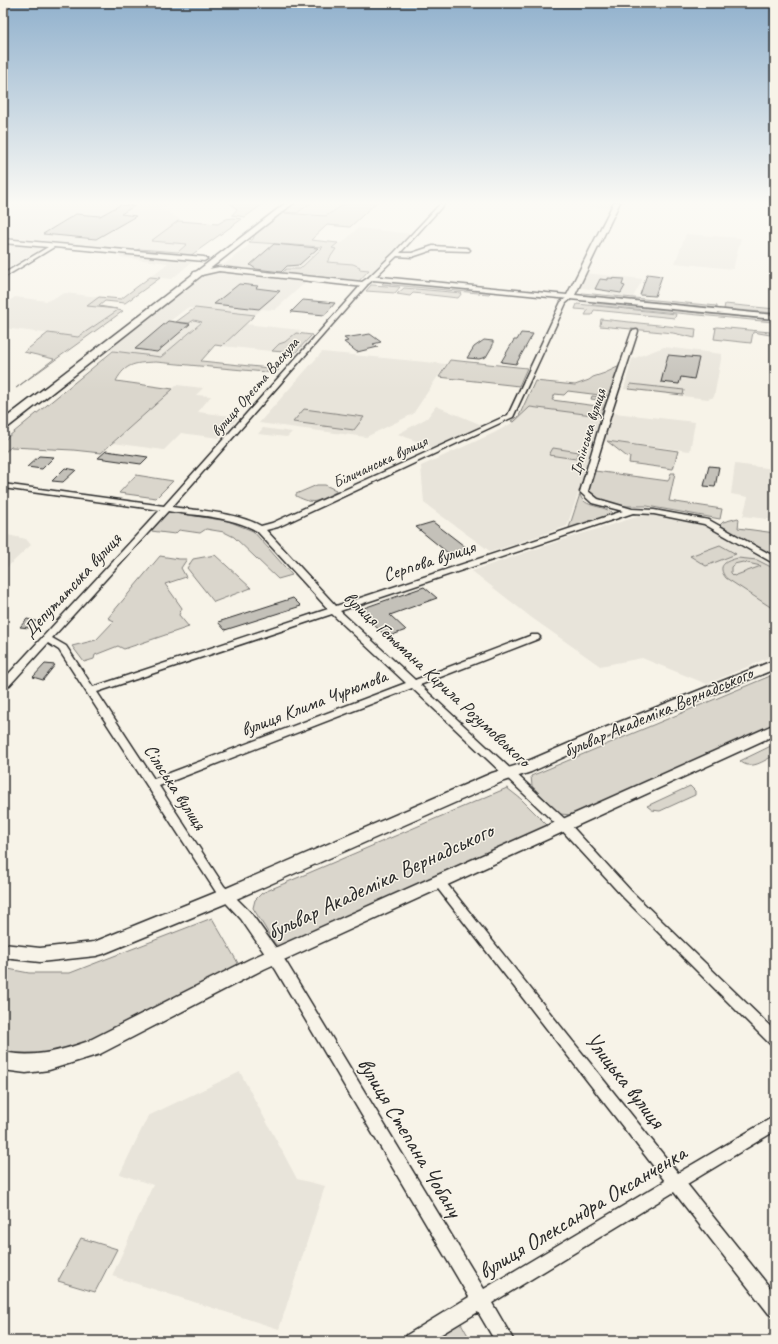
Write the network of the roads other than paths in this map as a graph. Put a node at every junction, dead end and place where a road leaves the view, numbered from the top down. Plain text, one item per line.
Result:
1 (22, 265) edge
2 (202, 265) edge
3 (204, 265) edge
4 (210, 265) edge
5 (385, 265) edge
6 (586, 265) edge
7 (219, 269) junction
8 (197, 274) junction
9 (3, 276) edge
10 (371, 278) junction
11 (364, 285) junction
12 (570, 297) junction
13 (775, 317) edge
14 (635, 331) dead end
15 (95, 342) dead end
16 (3, 426) edge
17 (3, 486) edge
18 (166, 508) junction
19 (632, 511) junction
20 (260, 529) junction
21 (775, 561) edge
22 (334, 610) junction
23 (535, 637) dead end
24 (46, 639) junction
25 (775, 664) edge
26 (414, 684) junction
27 (3, 686) edge
28 (90, 691) junction
29 (775, 729) edge
30 (510, 773) junction
31 (151, 785) junction
32 (563, 824) junction
33 (439, 882) junction
34 (228, 895) junction
35 (3, 951) edge
36 (274, 957) junction
37 (775, 1040) edge
38 (3, 1061) edge
39 (775, 1123) edge
40 (676, 1182) junction
41 (480, 1301) junction
42 (775, 1308) edge
43 (413, 1341) edge
44 (505, 1341) edge

1 - 9 street
2 - 15 main road
3 - 8 main road
4 - 7 street
5 - 10 street
6 - 12 street
7 - 8 street
7 - 11 street
8 - 16 main road
10 - 11 street
10 - 12 street
11 - 18 street, вулиця Ореста Васкула
12 - 13 street
12 - 20 street, Біличанська вулиця
14 - 19 street, Ірпінська вулиця
17 - 18 street, вулиця Гетьмана Кирила Розумовського
18 - 20 street, вулиця Гетьмана Кирила Розумовського
18 - 24 street, Депутатська вулиця
19 - 21 street, Серпова вулиця
19 - 22 street, Серпова вулиця
20 - 22 street, вулиця Гетьмана Кирила Розумовського
22 - 26 street, вулиця Гетьмана Кирила Розумовського
22 - 28 street, Серпова вулиця
23 - 26 street, вулиця Клима Чурюмова
24 - 27 street, Депутатська вулиця
24 - 28 street, Сільська вулиця
25 - 30 street, бульвар Академіка Вернадського
26 - 30 street, вулиця Гетьмана Кирила Розумовського
26 - 31 street, вулиця Клима Чурюмова
28 - 31 street, Сільська вулиця
29 - 32 street, бульвар Академіка Вернадського
30 - 32 street, вулиця Гетьмана Кирила Розумовського
30 - 34 street, бульвар Академіка Вернадського
31 - 34 street, Сільська вулиця
32 - 33 street, бульвар Академіка Вернадського
32 - 37 street, вулиця Гетьмана Кирила Розумовського
33 - 36 street, бульвар Академіка Вернадського
33 - 40 street, Улицька вулиця
34 - 35 street, бульвар Академіка Вернадського
34 - 36 street, Сільська вулиця
36 - 38 street, бульвар Академіка Вернадського
36 - 41 street, вулиця Степана Чобану
39 - 40 street, вулиця Олександра Оксанченка
40 - 41 street, вулиця Олександра Оксанченка
40 - 42 street, Улицька вулиця
41 - 43 street, вулиця Олександра Оксанченка
41 - 44 street, вулиця Степана Чобану

